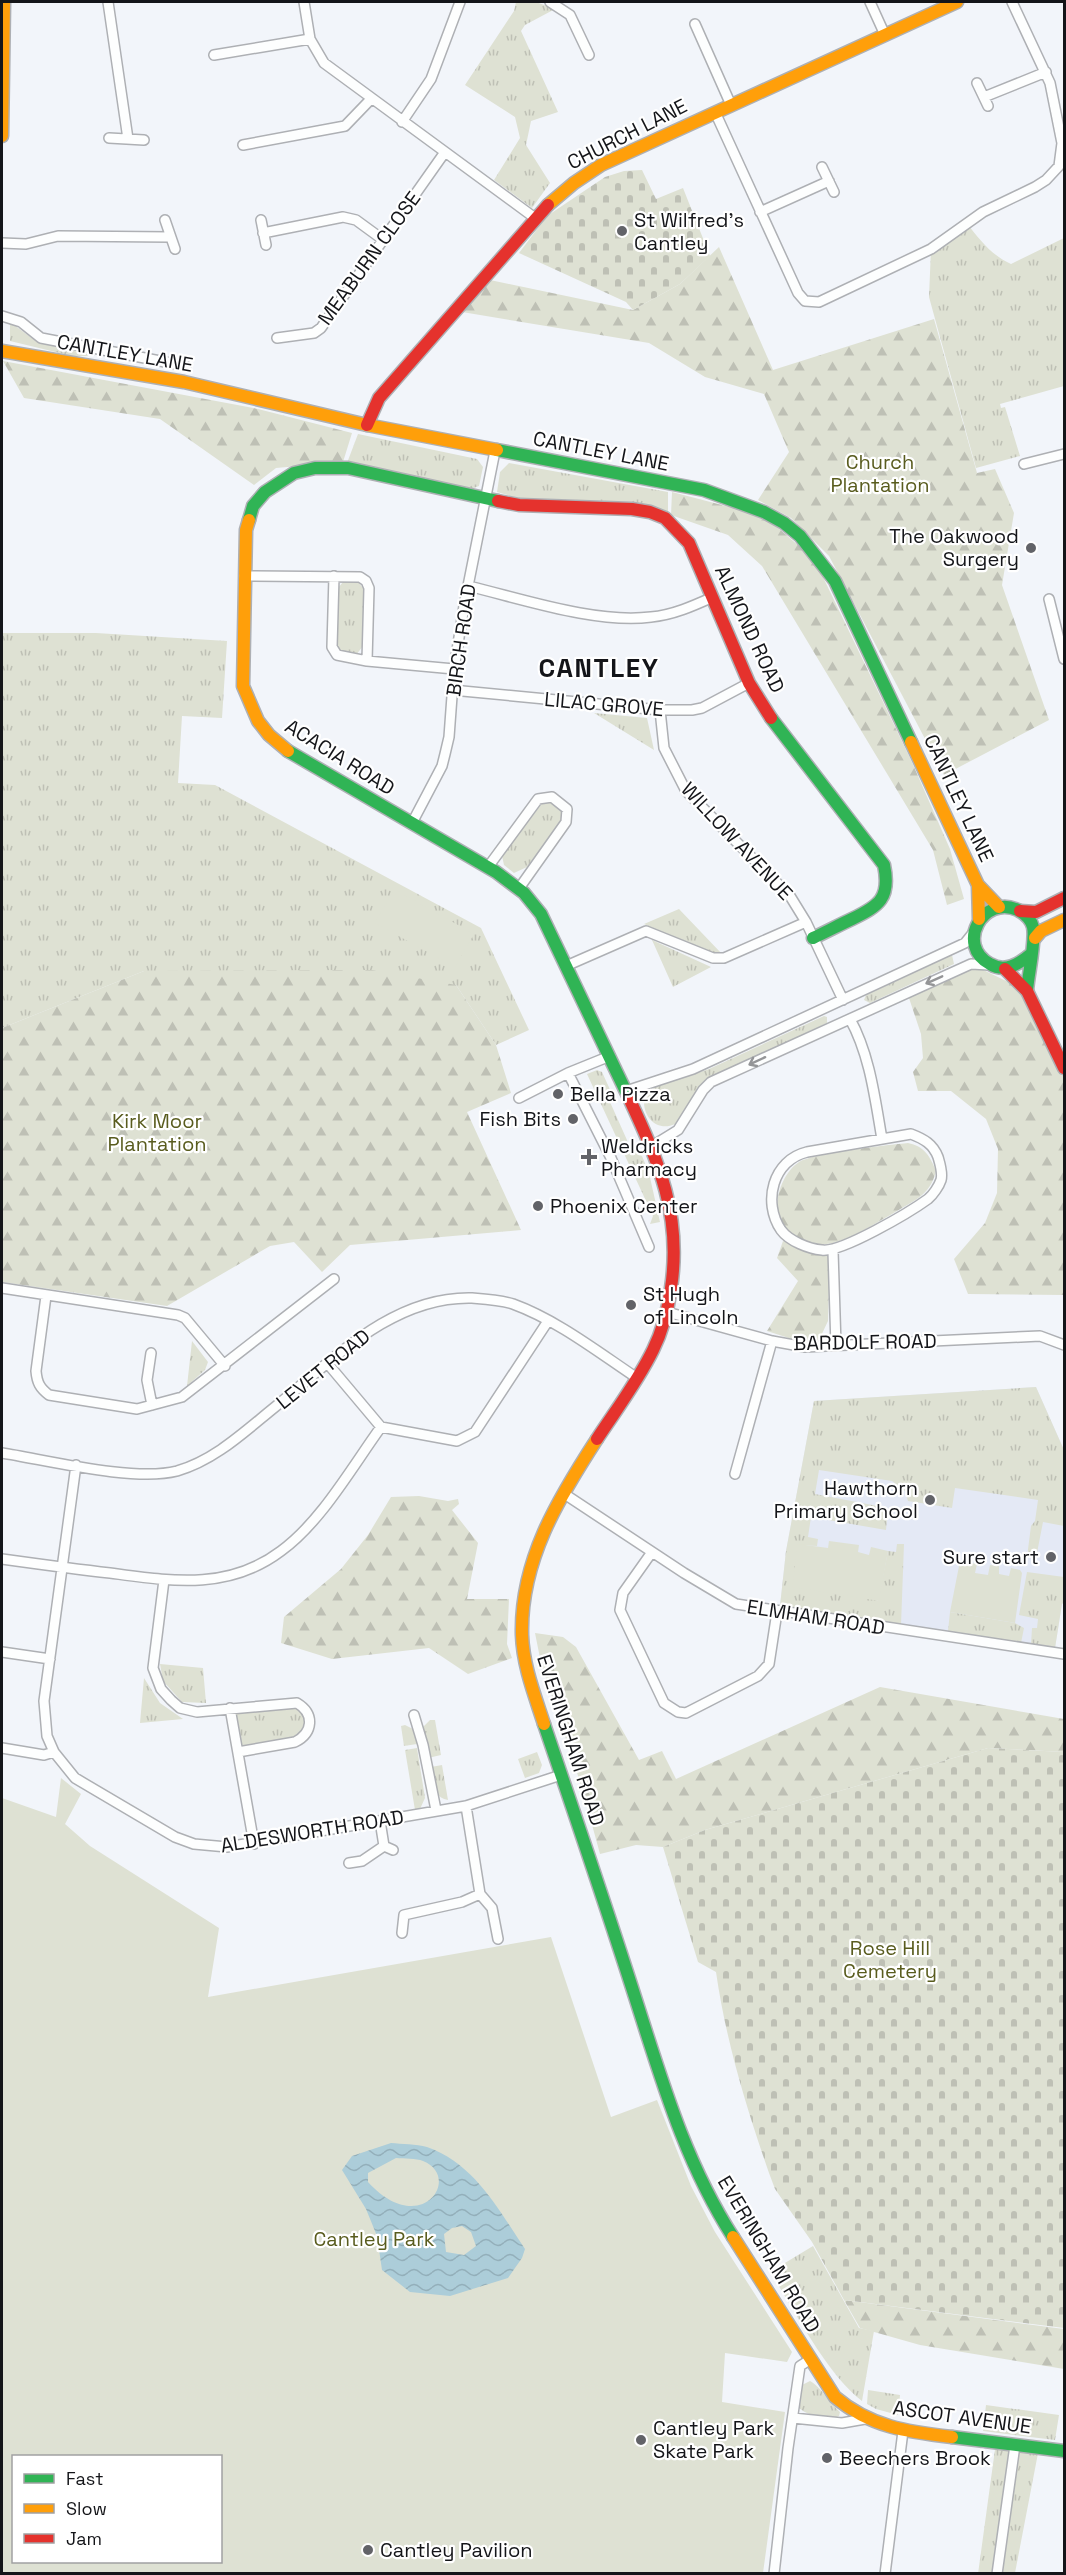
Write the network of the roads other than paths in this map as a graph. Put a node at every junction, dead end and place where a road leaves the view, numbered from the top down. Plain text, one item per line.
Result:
1 (4, 2) edge
2 (108, 2) edge
3 (304, 2) edge
4 (460, 2) edge
5 (550, 2) edge
6 (870, 2) edge
7 (957, 2) edge
8 (1012, 2) edge
9 (695, 24) dead end
10 (885, 35) junction
11 (310, 39) junction
12 (214, 55) dead end
13 (589, 55) dead end
14 (1046, 72) junction
15 (977, 83) dead end
16 (2, 87) edge
17 (370, 99) junction
18 (731, 105) junction
19 (715, 112) junction
20 (402, 122) junction
21 (2, 136) edge
22 (109, 138) dead end
23 (128, 139) junction
24 (144, 140) dead end
25 (243, 146) dead end
26 (445, 152) junction
27 (822, 167) dead end
28 (1062, 167) edge
29 (828, 181) junction
30 (834, 192) dead end
31 (760, 212) junction
32 (535, 218) junction
33 (165, 220) dead end
34 (261, 220) dead end
35 (263, 233) junction
36 (170, 237) junction
37 (382, 238) junction
38 (2, 243) edge
39 (266, 245) dead end
40 (175, 249) dead end
41 (2, 316) edge
42 (277, 338) dead end
43 (2, 351) edge
44 (186, 366) dead end
45 (367, 425) junction
46 (495, 451) junction
47 (1065, 454) edge
48 (1024, 464) dead end
49 (487, 498) junction
50 (244, 576) junction
51 (334, 576) junction
52 (468, 586) junction
53 (713, 597) junction
54 (1049, 599) dead end
55 (1063, 647) edge
56 (1065, 659) edge
57 (367, 661) junction
58 (454, 669) junction
59 (749, 683) junction
60 (452, 690) junction
61 (660, 710) junction
62 (412, 823) junction
63 (488, 867) junction
64 (978, 885) junction
65 (520, 887) junction
66 (1065, 898) edge
67 (999, 907) junction
68 (1020, 912) junction
69 (979, 919) junction
70 (1065, 920) edge
71 (806, 922) junction
72 (973, 933) junction
73 (813, 938) junction
74 (1035, 938) junction
75 (1030, 954) junction
76 (989, 965) junction
77 (567, 966) junction
78 (1005, 969) junction
79 (1027, 991) junction
80 (856, 994) junction
81 (843, 1000) junction
82 (828, 1007) junction
83 (865, 1012) junction
84 (850, 1019) junction
85 (837, 1025) junction
86 (610, 1056) junction
87 (1065, 1068) edge
88 (568, 1073) junction
89 (626, 1091) junction
90 (519, 1098) dead end
91 (882, 1139) junction
92 (652, 1146) junction
93 (649, 1247) dead end
94 (833, 1251) junction
95 (334, 1279) dead end
96 (2, 1288) edge
97 (46, 1296) junction
98 (667, 1312) junction
99 (548, 1321) junction
100 (772, 1341) junction
101 (1065, 1345) edge
102 (836, 1346) junction
103 (151, 1353) dead end
104 (328, 1364) junction
105 (225, 1366) junction
106 (637, 1378) junction
107 (152, 1405) junction
108 (381, 1427) junction
109 (2, 1453) edge
110 (76, 1465) junction
111 (735, 1474) dead end
112 (563, 1493) junction
113 (652, 1552) junction
114 (2, 1559) edge
115 (62, 1567) junction
116 (164, 1580) junction
117 (777, 1612) junction
118 (2, 1652) edge
119 (1065, 1654) edge
120 (50, 1659) junction
121 (230, 1708) junction
122 (414, 1714) dead end
123 (2, 1748) edge
124 (54, 1752) junction
125 (238, 1752) junction
126 (561, 1775) junction
127 (466, 1806) junction
128 (435, 1810) junction
129 (380, 1821) junction
130 (254, 1844) junction
131 (384, 1846) junction
132 (393, 1850) dead end
133 (349, 1863) dead end
134 (480, 1894) junction
135 (402, 1933) dead end
136 (498, 1939) dead end
137 (811, 2359) junction
138 (793, 2418) junction
139 (865, 2419) junction
140 (903, 2431) junction
141 (1016, 2445) junction
142 (1065, 2451) edge
143 (774, 2574) edge
144 (885, 2574) edge
145 (997, 2574) edge

1 - 16 street
2 - 23 street
3 - 11 street
4 - 20 street
5 - 13 street
6 - 10 street
7 - 10 street, CHURCH LANE
8 - 14 street
9 - 18 street
10 - 18 street, CHURCH LANE
11 - 12 street
11 - 17 street
14 - 15 street
14 - 28 street
16 - 21 street
17 - 20 street
17 - 25 street
18 - 19 street, CHURCH LANE
19 - 31 street
19 - 32 street, CHURCH LANE
20 - 26 street
22 - 23 street
23 - 24 street
26 - 32 street
26 - 37 street, MEABURN CLOSE
27 - 29 street
28 - 31 street
29 - 30 street
29 - 31 street
32 - 45 street, CHURCH LANE
33 - 36 street
34 - 35 street
35 - 37 street
35 - 39 street
36 - 38 street
36 - 40 street
37 - 42 street, MEABURN CLOSE
41 - 44 street, CANTLEY LANE
43 - 45 street, CANTLEY LANE
45 - 46 street, CANTLEY LANE
46 - 49 street, BIRCH ROAD
46 - 64 street, CANTLEY LANE
47 - 48 street
49 - 50 street, ACACIA ROAD
49 - 52 street, BIRCH ROAD
49 - 53 street, ALMOND ROAD
50 - 51 street
50 - 62 street, ACACIA ROAD
51 - 57 street
51 - 57 street
52 - 53 street
52 - 58 street, BIRCH ROAD
53 - 59 street, ALMOND ROAD
54 - 55 street
55 - 56 street
57 - 58 street
58 - 60 street, BIRCH ROAD
59 - 61 street, LILAC GROVE
59 - 73 street, ALMOND ROAD
60 - 61 street, LILAC GROVE
60 - 62 street, BIRCH ROAD
61 - 71 street, WILLOW AVENUE
62 - 63 street, ACACIA ROAD
63 - 65 street, ACACIA ROAD
63 - 65 street
64 - 67 street, CANTLEY LANE
64 - 69 street, CANTLEY LANE
65 - 77 street, ACACIA ROAD
66 - 68 street
67 - 68 street
67 - 69 street
68 - 74 street
69 - 72 street
70 - 74 street
71 - 73 street, WILLOW AVENUE
71 - 77 street
72 - 76 street
72 - 80 street
73 - 81 street, WILLOW AVENUE
74 - 75 street
75 - 78 street
75 - 79 street
76 - 78 street
76 -> 83 street
77 - 86 street, ACACIA ROAD
78 - 79 street
79 - 87 street
80 - 81 street
80 - 83 street
81 - 82 street
82 - 85 street
82 - 89 street
83 - 84 street
84 - 85 street
84 - 91 street
85 -> 92 street
86 - 88 street
86 - 89 street, ACACIA ROAD
88 - 90 street
88 - 93 street
89 - 92 street, EVERINGHAM ROAD
91 - 94 street
91 - 94 street
92 - 98 street, EVERINGHAM ROAD
94 - 102 street
95 - 105 street
96 - 97 street
97 - 105 street
97 - 107 street
98 - 100 street, BARDOLF ROAD
98 - 106 street, EVERINGHAM ROAD
99 - 104 street, LEVET ROAD
99 - 106 street, LEVET ROAD
99 - 108 street
100 - 102 street, BARDOLF ROAD
100 - 111 street
101 - 102 street, BARDOLF ROAD
103 - 107 street
104 - 108 street
104 - 110 street, LEVET ROAD
105 - 107 street
106 - 112 street, EVERINGHAM ROAD
108 - 116 street
109 - 110 street, LEVET ROAD
110 - 115 street, ALDESWORTH ROAD
112 - 113 street, ELMHAM ROAD
112 - 126 street, EVERINGHAM ROAD
113 - 117 street, ELMHAM ROAD
113 - 117 street
114 - 115 street
115 - 116 street
115 - 120 street, ALDESWORTH ROAD
116 - 121 street
117 - 119 street, ELMHAM ROAD
118 - 120 street
120 - 124 street, ALDESWORTH ROAD
121 - 125 street
121 - 125 street
122 - 128 street
123 - 124 street
124 - 130 street, ALDESWORTH ROAD
125 - 130 street
126 - 127 street, ALDESWORTH ROAD
126 - 137 street, EVERINGHAM ROAD
127 - 128 street, ALDESWORTH ROAD
127 - 134 street
128 - 129 street, ALDESWORTH ROAD
129 - 130 street, ALDESWORTH ROAD
129 - 131 street
131 - 132 street
131 - 133 street
134 - 135 street
134 - 136 street
137 - 138 street
137 - 139 street, ASCOT AVENUE
138 - 139 street
138 - 143 street
139 - 140 street, ASCOT AVENUE
140 - 141 street, ASCOT AVENUE
140 - 144 street
141 - 142 street, ASCOT AVENUE
141 - 145 street

